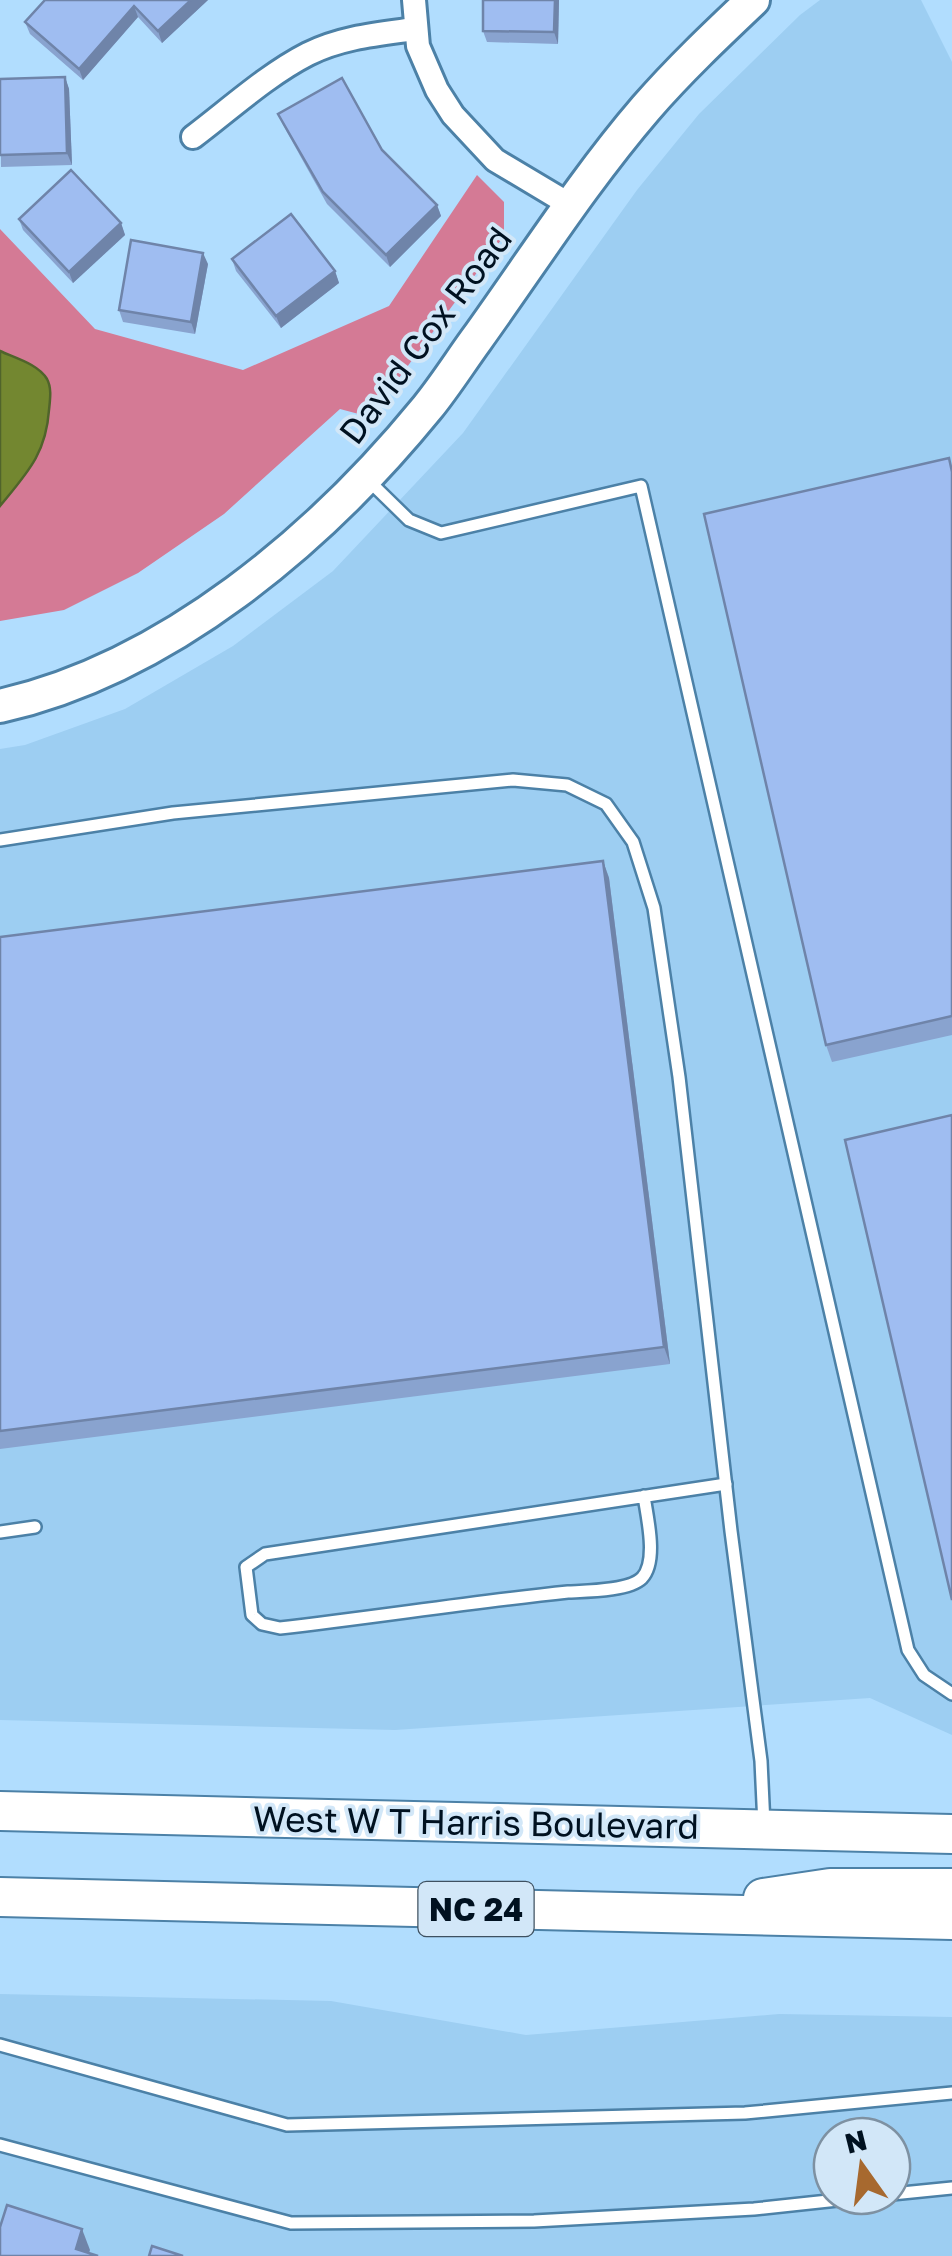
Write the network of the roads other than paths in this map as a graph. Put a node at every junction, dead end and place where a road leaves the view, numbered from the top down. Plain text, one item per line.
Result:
1 (414, 0) edge
2 (753, 0) edge
3 (415, 29) junction
4 (193, 137) dead end
5 (572, 206) junction
6 (366, 478) junction
7 (0, 706) edge
8 (0, 840) edge
9 (726, 1484) junction
10 (644, 1496) junction
11 (35, 1527) dead end
12 (0, 1532) edge
13 (952, 1694) edge
14 (0, 1811) edge
15 (764, 1829) junction
16 (952, 1834) edge
17 (952, 1888) edge
18 (0, 1897) edge
19 (657, 1914) junction
20 (952, 1920) edge
21 (0, 2045) edge
22 (952, 2093) edge
23 (0, 2145) edge
24 (952, 2188) edge
25 (912, 2192) edge
26 (812, 2203) edge

1 - 3 street
2 - 5 main road, David Cox Road
3 - 4 street
3 - 5 street
5 - 6 main road, David Cox Road
6 - 7 main road, David Cox Road
6 - 13 lane
8 - 9 lane
9 - 10 lane
9 - 15 lane
10 - 10 lane
11 - 12 lane
14 - 15 main road, West W T Harris Boulevard
15 - 16 main road, West W T Harris Boulevard
17 - 19 main road
18 - 19 main road, NC 24
19 - 20 main road, NC 24
21 - 22 lane
23 - 26 lane
24 - 25 lane

